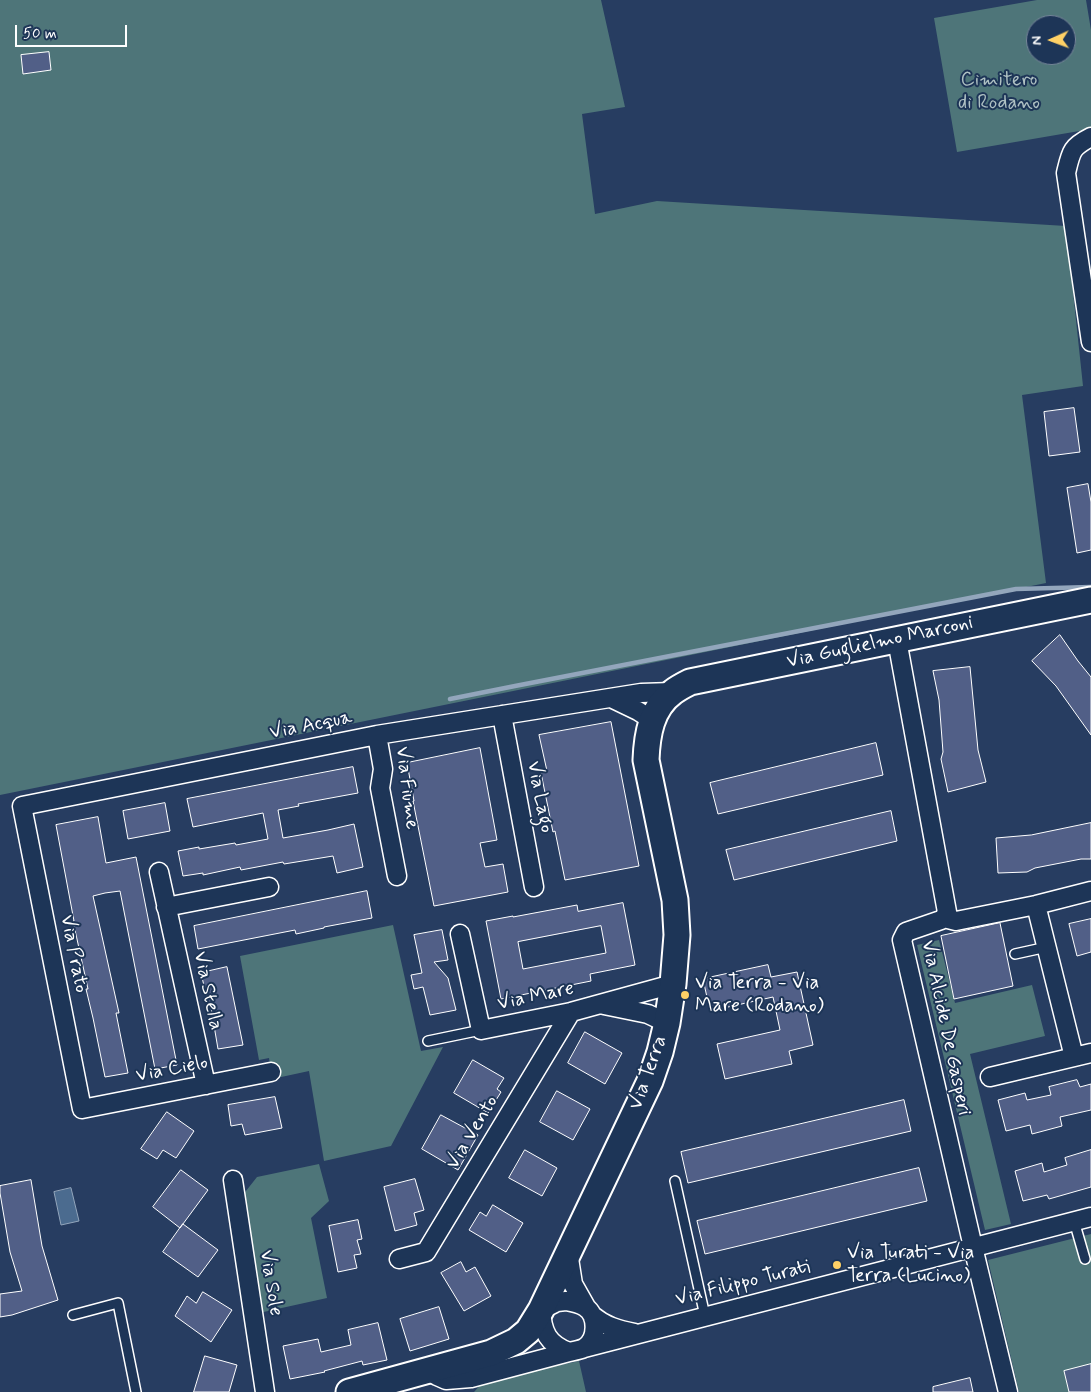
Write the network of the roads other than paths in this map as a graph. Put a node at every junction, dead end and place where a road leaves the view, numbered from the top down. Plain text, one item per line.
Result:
1 (1091, 138) edge
2 (1091, 342) edge
3 (1091, 600) edge
4 (898, 640) junction
5 (672, 692) junction
6 (611, 698) junction
7 (502, 715) junction
8 (652, 720) junction
9 (378, 735) junction
10 (22, 806) joint
11 (158, 872) dead end
12 (398, 876) dead end
13 (269, 887) dead end
14 (534, 887) dead end
15 (1091, 892) edge
16 (1036, 905) junction
17 (166, 907) junction
18 (944, 918) junction
19 (460, 934) dead end
20 (1046, 947) junction
21 (1015, 954) dead end
22 (673, 984) junction
23 (601, 1004) junction
24 (571, 1012) junction
25 (667, 1022) junction
26 (481, 1030) junction
27 (428, 1042) dead end
28 (1082, 1055) edge
29 (271, 1072) dead end
30 (990, 1077) dead end
31 (206, 1084) junction
32 (82, 1109) joint
33 (233, 1180) dead end
34 (675, 1181) dead end
35 (1083, 1219) edge
36 (973, 1247) junction
37 (568, 1252) junction
38 (398, 1258) dead end
39 (1084, 1259) dead end
40 (541, 1310) junction
41 (589, 1311) junction
42 (73, 1315) dead end
43 (705, 1316) junction
44 (638, 1333) junction
45 (576, 1350) junction
46 (442, 1381) edge
47 (468, 1385) edge
48 (136, 1392) edge
49 (265, 1392) edge
50 (349, 1392) edge
51 (1008, 1392) edge

1 - 2 street
3 - 4 street, Via Guglielmo Marconi
4 - 5 street, Via Guglielmo Marconi
4 - 18 street, Via Alcide De Gasperi
5 - 6 street, Via Acqua
5 - 8 street, Via Terra
6 - 7 street, Via Acqua
6 - 8 street
7 - 9 street, Via Acqua
7 - 14 street, Via Lago
8 - 22 street, Via Terra
9 - 10 street, Via Acqua
9 - 12 street, Via Fiume
10 - 32 street, Via Prato
11 - 17 street, Via Stella
13 - 17 street
15 - 16 street
16 - 18 street
16 - 20 street
17 - 31 street, Via Stella
18 - 36 street, Via Alcide De Gasperi
19 - 26 street
20 - 21 lane
20 - 28 street
22 - 23 street, Via Mare
22 - 25 street, Via Terra
23 - 24 street, Via Mare
23 - 25 street, Via Mare
24 - 26 street, Via Mare
24 - 38 street, Via Vento
25 - 37 street, Via Terra
26 - 27 lane
28 - 30 street
29 - 31 street, Via Cielo
31 - 32 street, Via Cielo
33 - 49 street, Via Sole
34 - 43 lane
35 - 36 street, Via Filippo Turati
35 - 39 lane
36 - 43 street, Via Filippo Turati
36 - 51 street, Via Alcide De Gasperi
37 - 40 street, Via Terra
37 - 41 street, Via Filippo Turati
40 - 41 street
40 - 45 street
40 - 46 street, Via Terra
41 - 44 street, Via Filippo Turati
41 - 45 street
42 - 48 lane
43 - 44 street, Via Filippo Turati
44 - 45 street, Via Filippo Turati
45 - 47 street, Via Terra
46 - 47 street, Via Terra
46 - 50 street, Via Terra

